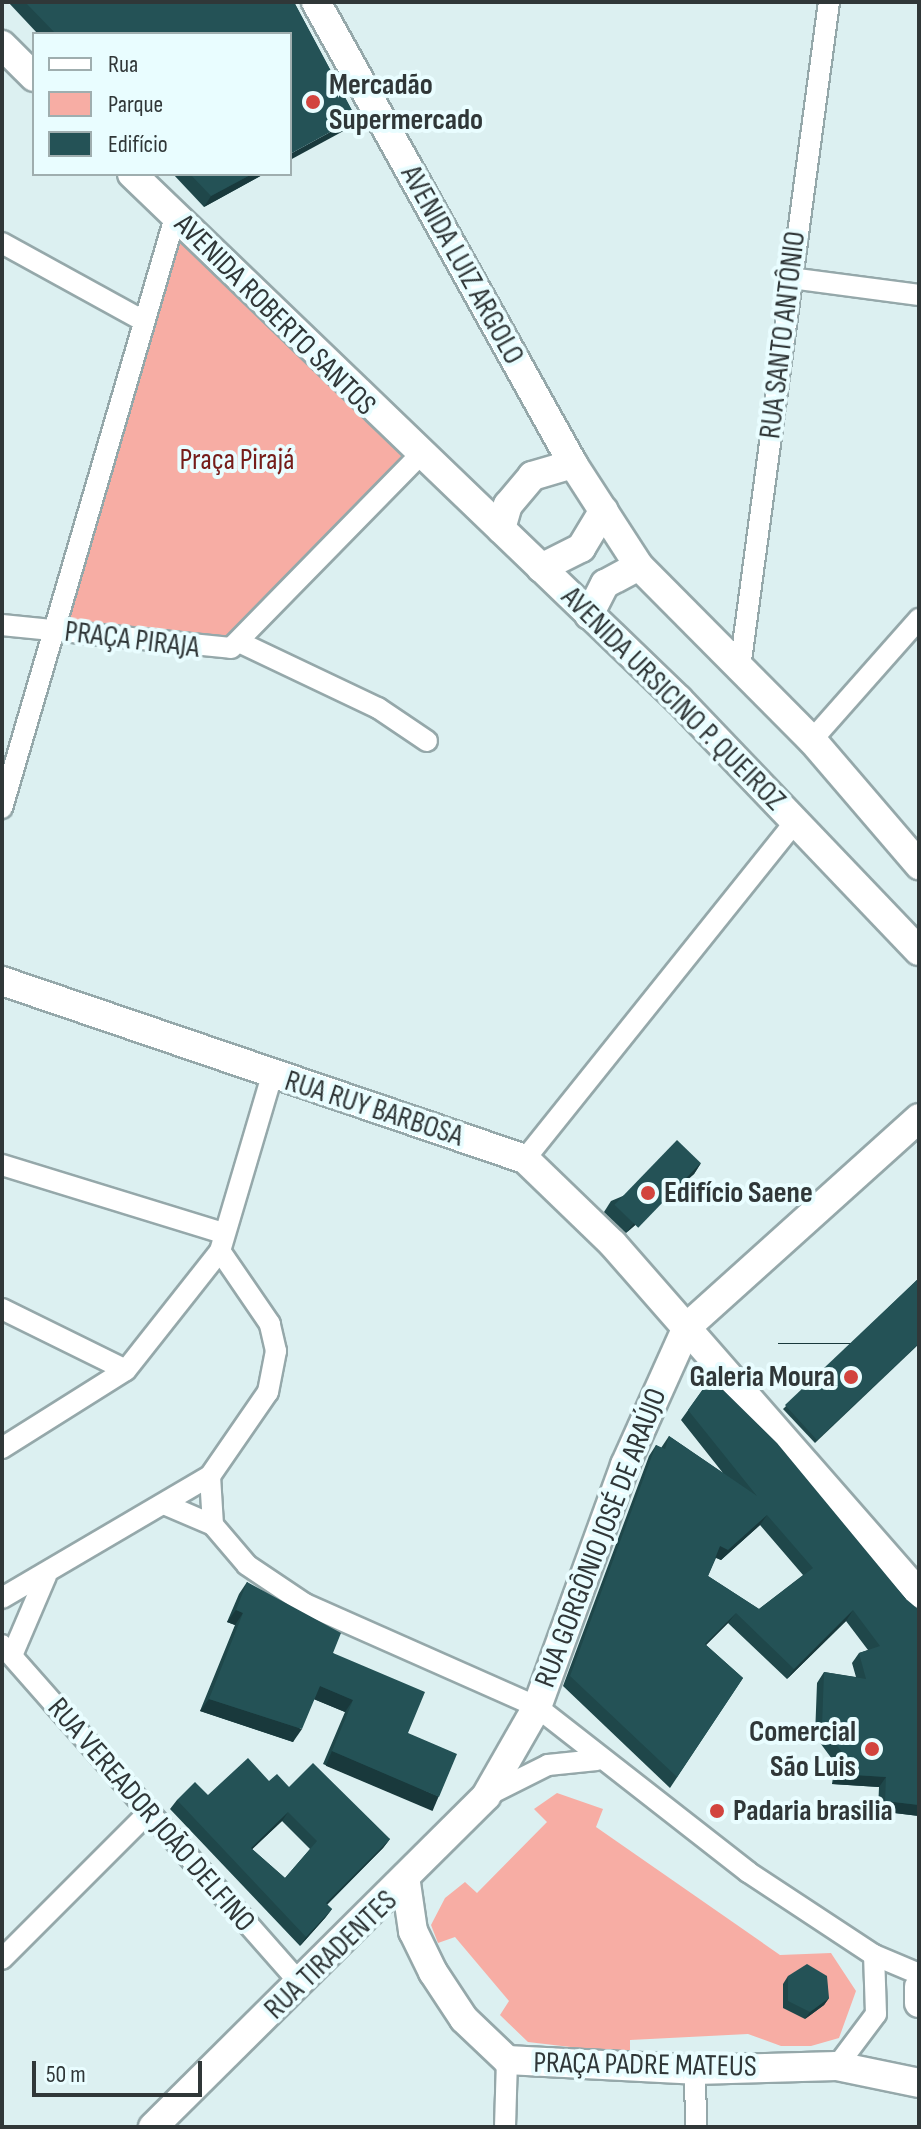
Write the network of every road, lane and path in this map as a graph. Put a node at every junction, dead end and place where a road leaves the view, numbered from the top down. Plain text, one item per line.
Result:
1 (316, 2) edge
2 (829, 2) edge
3 (2, 45) edge
4 (32, 75) edge
5 (134, 176) edge
6 (175, 217) junction
7 (2, 243) edge
8 (790, 278) junction
9 (919, 295) edge
10 (142, 320) junction
11 (418, 457) junction
12 (580, 474) junction
13 (604, 510) junction
14 (501, 529) junction
15 (639, 566) junction
16 (541, 568) junction
17 (589, 615) junction
18 (919, 619) edge
19 (2, 625) edge
20 (50, 633) junction
21 (241, 643) junction
22 (740, 668) junction
23 (812, 740) junction
24 (427, 741) dead end
25 (2, 808) edge
26 (796, 821) junction
27 (919, 865) edge
28 (919, 951) edge
29 (2, 981) edge
30 (272, 1076) junction
31 (919, 1118) edge
32 (525, 1159) junction
33 (2, 1165) edge
34 (222, 1242) junction
35 (2, 1309) edge
36 (687, 1327) junction
37 (126, 1370) junction
38 (2, 1448) edge
39 (210, 1476) junction
40 (164, 1504) junction
41 (213, 1525) junction
42 (46, 1576) junction
43 (919, 1593) edge
44 (2, 1598) edge
45 (8, 1649) edge
46 (537, 1707) junction
47 (597, 1760) junction
48 (486, 1796) junction
49 (146, 1815) junction
50 (406, 1883) junction
51 (874, 1955) junction
52 (2, 1959) edge
53 (919, 1974) edge
54 (301, 1984) junction
55 (919, 1987) edge
56 (919, 2003) edge
57 (507, 2060) junction
58 (837, 2066) junction
59 (695, 2070) junction
60 (919, 2083) edge
61 (153, 2127) edge
62 (505, 2127) edge
63 (696, 2127) edge

1 - 12 street, AVENIDA LUIZ ARGOLO
2 - 8 street, RUA SANTO ANTÔNIO
3 - 4 street
5 - 6 street, AVENIDA ROBERTO SANTOS
6 - 10 street, PRAÇA PIRAJA
6 - 11 street, AVENIDA ROBERTO SANTOS
7 - 10 street
8 - 9 street
8 - 22 street, RUA SANTO ANTÔNIO
10 - 20 street, PRAÇA PIRAJA
11 - 14 street, AVENIDA URSICINO P. QUEIROZ
11 - 21 street, PRAÇA PIRAJA
12 - 13 street
12 - 14 street
13 - 15 street
13 - 16 street
14 - 16 street, AVENIDA URSICINO P. QUEIROZ
15 - 17 street
15 - 22 street
16 - 17 street, AVENIDA URSICINO P. QUEIROZ
17 - 26 street, AVENIDA URSICINO P. QUEIROZ
18 - 23 street
19 - 20 street
20 - 21 street, PRAÇA PIRAJA
20 - 25 street
21 - 24 street
22 - 23 street
23 - 27 street
26 - 28 street, AVENIDA URSICINO P. QUEIROZ
26 - 32 street
29 - 30 street, RUA RUY BARBOSA
30 - 32 street, RUA RUY BARBOSA
30 - 34 street
31 - 36 street
32 - 36 street, RUA RUY BARBOSA
33 - 34 street
34 - 37 street
34 - 39 street
35 - 37 street
36 - 43 street, RUA RUY BARBOSA
36 - 46 street, RUA GORGÔNIO JOSÉ DE ARAÚJO
37 - 38 street
39 - 40 street
39 - 41 street
40 - 41 street
40 - 42 street
41 - 46 street
42 - 44 street
42 - 45 street
45 - 49 street, RUA VEREADOR JOÃO DELFINO
46 - 47 street
46 - 48 street
47 - 48 street
47 - 51 street
48 - 50 street
49 - 52 street
49 - 54 street, RUA VEREADOR JOÃO DELFINO
50 - 54 street, RUA TIRADENTES
50 - 57 street, PRAÇA PADRE MATEUS
51 - 53 street
51 - 58 street
54 - 61 street, RUA TIRADENTES
55 - 56 street
57 - 59 street, PRAÇA PADRE MATEUS
57 - 62 street
58 - 59 street, PRAÇA PADRE MATEUS
58 - 60 street, PRAÇA PADRE MATEUS
59 - 63 street

